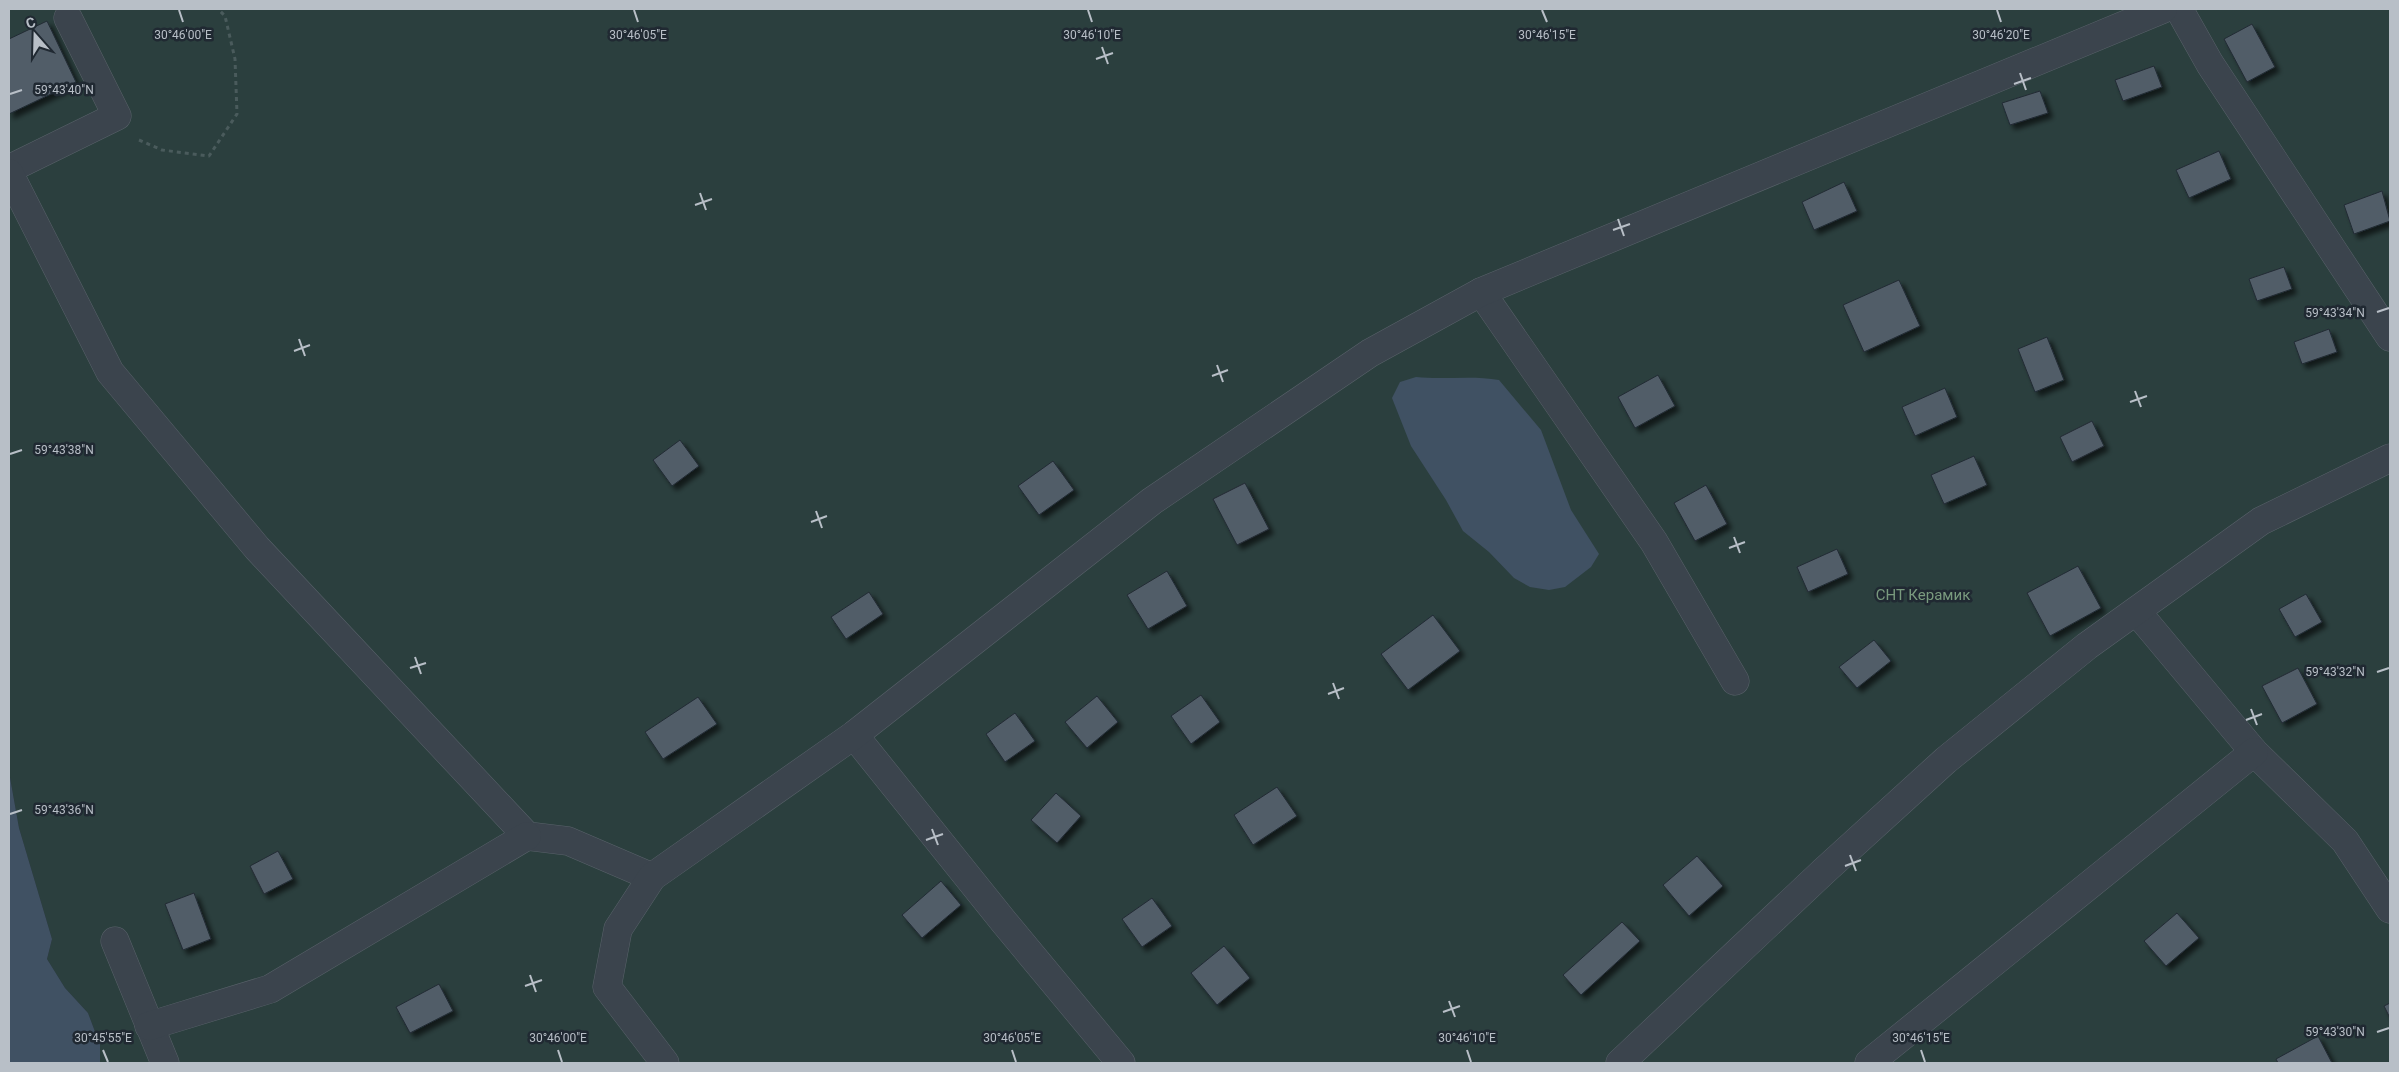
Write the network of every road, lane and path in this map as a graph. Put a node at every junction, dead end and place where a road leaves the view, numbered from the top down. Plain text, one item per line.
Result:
1 (218, 9) edge
2 (2163, 9) edge
3 (2179, 9) edge
4 (68, 18) dead end
5 (102, 123) junction
6 (9, 171) edge
7 (1481, 292) junction
8 (2390, 337) edge
9 (2390, 458) edge
10 (2137, 612) junction
11 (1736, 681) dead end
12 (854, 735) junction
13 (2254, 752) junction
14 (527, 836) junction
15 (652, 877) junction
16 (2390, 909) edge
17 (115, 941) dead end
18 (149, 1026) junction
19 (165, 1063) edge
20 (665, 1063) edge
21 (1121, 1063) edge
22 (1620, 1063) edge
23 (1868, 1063) edge

1 - 5 path
2 - 7 street
3 - 8 street
4 - 5 street
5 - 6 street
6 - 14 street
7 - 11 street
7 - 12 street
9 - 10 street
10 - 13 street
10 - 22 street
12 - 15 street
12 - 21 street
13 - 16 street
13 - 23 street
14 - 15 street
14 - 18 street
15 - 20 street
17 - 18 street
18 - 19 street

